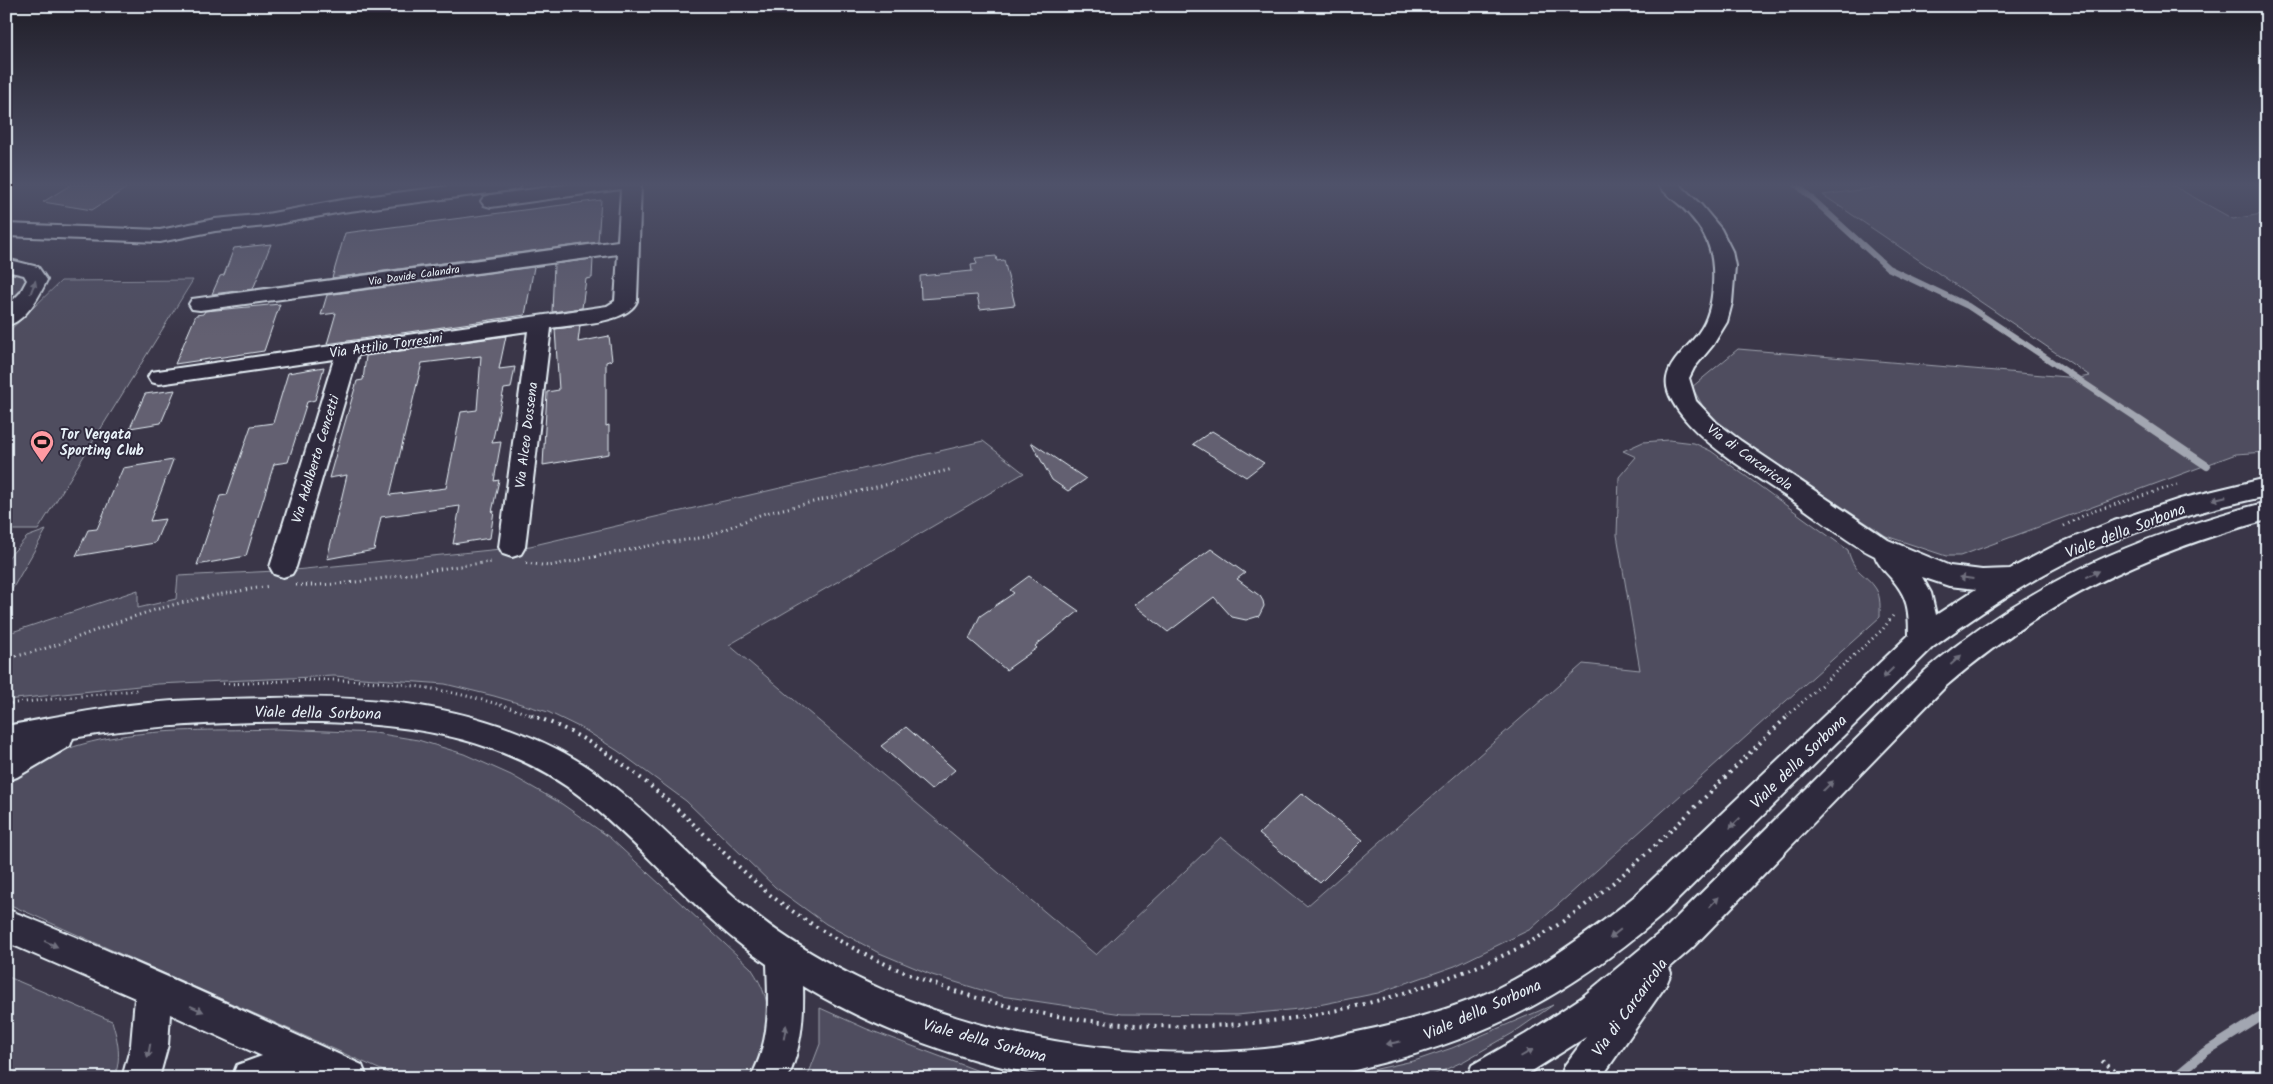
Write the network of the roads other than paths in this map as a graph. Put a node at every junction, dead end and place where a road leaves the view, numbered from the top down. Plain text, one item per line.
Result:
1 (124, 235) edge
2 (167, 235) edge
3 (629, 235) edge
4 (1713, 235) edge
5 (628, 246) junction
6 (6, 265) edge
7 (200, 304) dead end
8 (6, 320) edge
9 (540, 324) junction
10 (348, 351) junction
11 (159, 377) dead end
12 (2267, 487) edge
13 (2267, 511) edge
14 (1879, 547) junction
15 (510, 557) road end
16 (281, 579) road end
17 (2014, 579) junction
18 (1923, 639) junction
19 (79, 725) junction
20 (6, 739) edge
21 (6, 768) edge
22 (6, 925) edge
23 (1680, 937) junction
24 (784, 956) junction
25 (153, 988) junction
26 (314, 1061) junction
27 (140, 1078) edge
28 (250, 1078) edge
29 (349, 1078) edge
30 (769, 1078) edge
31 (1485, 1078) edge
32 (1578, 1078) edge

1 - 2 street
3 - 5 street
4 - 14 street, Via di Carcaricola
5 - 7 street, Via Davide Calandra
5 - 9 street, Via Attilio Torresini
8 -> 6 street
9 - 10 street, Via Attilio Torresini
9 - 15 street, Via Alceo Dossena
10 - 11 street, Via Attilio Torresini
10 - 16 street, Via Adalberto Cencetti
12 -> 17 street, Viale della Sorbona
23 -> 13 street, Viale della Sorbona
17 -> 14 street, Via di Carcaricola
14 - 18 street, Via di Carcaricola
17 - 18 street, Viale della Sorbona
18 -> 24 street, Viale della Sorbona
19 - 20 street, Viale della Sorbona
19 - 21 street
19 - 24 street, Viale della Sorbona
22 -> 25 street
31 -> 23 street, Viale della Sorbona
23 - 32 street, Via di Carcaricola
30 -> 24 street
25 -> 26 street
25 -> 27 street
26 - 28 street
26 - 29 street

